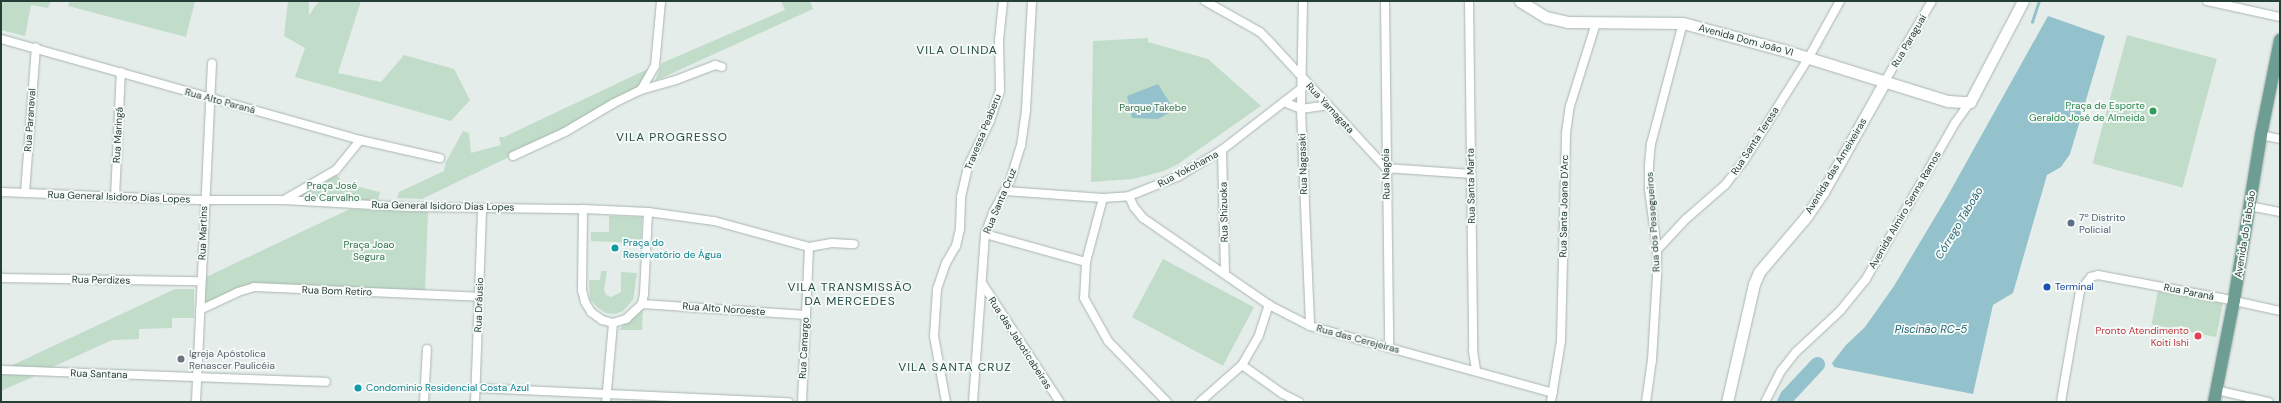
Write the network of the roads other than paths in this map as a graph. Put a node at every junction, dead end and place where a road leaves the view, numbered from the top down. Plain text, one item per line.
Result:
1 (661, 1) edge
2 (1003, 1) edge
3 (1032, 1) edge
4 (1205, 1) edge
5 (1303, 1) edge
6 (1385, 1) edge
7 (1469, 1) edge
8 (1520, 1) edge
9 (1840, 1) edge
10 (1932, 1) edge
11 (2023, 1) edge
12 (2207, 1) edge
13 (1219, 5) edge
14 (2280, 17) edge
15 (1683, 22) junction
16 (1596, 23) junction
17 (1, 39) edge
18 (2280, 40) edge
19 (36, 47) junction
20 (1809, 57) junction
21 (212, 63) dead end
22 (2277, 66) edge
23 (722, 67) dead end
24 (121, 72) junction
25 (1302, 77) junction
26 (1885, 81) junction
27 (1302, 88) junction
28 (641, 90) junction
29 (210, 98) junction
30 (1284, 102) junction
31 (1970, 102) junction
32 (1328, 105) junction
33 (1301, 109) junction
34 (2261, 135) junction
35 (2280, 139) edge
36 (360, 140) junction
37 (1222, 150) junction
38 (513, 156) dead end
39 (440, 158) dead end
40 (1386, 168) junction
41 (1471, 174) junction
42 (1005, 191) junction
43 (1, 192) edge
44 (25, 193) junction
45 (1129, 196) junction
46 (115, 197) junction
47 (1103, 198) junction
48 (204, 200) junction
49 (284, 200) junction
50 (2249, 206) junction
51 (482, 208) junction
52 (583, 209) junction
53 (648, 212) junction
54 (2280, 212) edge
55 (985, 234) junction
56 (854, 244) dead end
57 (809, 247) junction
58 (1657, 250) junction
59 (1086, 262) junction
60 (1225, 274) junction
61 (1, 278) edge
62 (201, 281) junction
63 (982, 284) junction
64 (479, 296) junction
65 (2234, 300) junction
66 (642, 304) junction
67 (1269, 305) junction
68 (200, 310) junction
69 (2280, 311) edge
70 (806, 315) junction
71 (612, 323) junction
72 (1310, 326) junction
73 (1389, 348) junction
74 (427, 349) dead end
75 (1242, 365) junction
76 (1, 370) edge
77 (1476, 370) junction
78 (197, 378) junction
79 (326, 382) dead end
80 (476, 388) junction
81 (2216, 390) junction
82 (607, 393) junction
83 (1553, 393) junction
84 (196, 402) edge
85 (424, 402) edge
86 (475, 402) edge
87 (606, 402) edge
88 (789, 402) edge
89 (802, 402) edge
90 (946, 402) edge
91 (973, 402) edge
92 (1060, 402) edge
93 (1167, 402) edge
94 (1200, 402) edge
95 (1299, 402) edge
96 (1551, 402) edge
97 (1646, 402) edge
98 (1727, 402) edge
99 (1765, 402) edge
100 (2061, 402) edge
101 (2214, 402) edge
102 (2270, 402) edge

1 - 28 street
2 - 90 street, Travessa Peaberu
3 - 42 street, Rua Santa Cruz
4 - 13 street, Rua Yamagata
5 - 25 street, Rua Nagasaki
6 - 40 street, Rua Nagóia
7 - 41 street, Rua Santa Marta
8 - 16 street, Avenida Dom João VI
9 - 20 street, Rua Santa Teresa
10 - 26 street, Rua Paraguai
11 - 31 street, Avenida Almiro Senna Ramos
12 - 14 street
13 - 25 street, Rua Yamagata
15 - 16 street, Avenida Dom João VI
15 - 20 street, Avenida Dom João VI
15 - 58 street, Rua dos Pessegueiros
16 - 83 street, Rua Santa Joana D'Arc
17 - 19 street, Rua Alto Paraná
18 - 22 main road, Avenida do Taboão
19 - 24 street, Rua Alto Paraná
19 - 44 street, Rua Paranaval
20 - 26 street, Avenida Dom João VI
20 - 58 street, Rua Santa Teresa
21 - 29 street, Rua Martins
22 - 34 main road, Avenida do Taboão
23 - 28 street
24 - 29 street, Rua Alto Paraná
24 - 46 street, Rua Maringá
25 - 27 street, Rua Nagasaki
25 - 32 street, Rua Yamagata
26 - 31 street, Avenida Dom João VI
26 - 98 street, Avenida das Ameixeiras
27 - 30 street, Rua Yokohama
27 - 33 street, Rua Nagasaki
28 - 38 street
29 - 36 street, Rua Alto Paraná
29 - 48 street, Rua Martins
30 - 33 street
30 - 37 street, Rua Yokohama
31 - 99 street, Avenida Almiro Senna Ramos
32 - 33 street
32 - 40 street, Rua Yamagata
33 - 72 street, Rua Nagasaki
34 - 35 street
34 - 50 main road, Avenida do Taboão
36 - 39 street, Rua Alto Paraná
36 - 49 street
37 - 45 street, Rua Yokohama
37 - 60 street, Rua Shizuoka
40 - 41 street
40 - 73 street, Rua Nagóia
41 - 77 street, Rua Santa Marta
42 - 47 street, Rua Yokohama
42 - 55 street, Rua Santa Cruz
43 - 44 street, Rua General Isidoro Dias Lopes
44 - 46 street, Rua General Isidoro Dias Lopes
45 - 47 street, Rua Yokohama
45 - 60 street, Rua das Cerejeiras
46 - 48 street, Rua General Isidoro Dias Lopes
47 - 59 street
48 - 49 street, Rua General Isidoro Dias Lopes
48 - 62 street, Rua Martins
49 - 51 street, Rua General Isidoro Dias Lopes
50 - 54 street
50 - 65 main road, Avenida do Taboão
51 - 52 street, Rua General Isidoro Dias Lopes
51 - 64 street, Rua Dráusio
52 - 53 street, Rua General Isidoro Dias Lopes
52 - 71 street
53 - 57 street, Rua General Isidoro Dias Lopes
53 - 66 street
55 - 59 street
55 - 63 street, Rua Santa Cruz
56 - 57 street
57 - 70 street, Rua Camargo
58 - 97 street, Rua dos Pessegueiros
59 - 93 street
60 - 67 street, Rua das Cerejeiras
61 - 62 street, Rua Perdizes
62 - 68 street, Rua Martins
63 - 91 street, Rua Santa Cruz
63 - 92 street, Rua das Jaboticabeiras
64 - 68 street, Rua Bom Retiro
64 - 80 street, Rua Dráusio
65 - 69 street, Rua Paraná
65 - 81 main road, Avenida do Taboão
65 - 100 street, Rua Paraná
66 - 70 street, Rua Alto Noroeste
66 - 71 street
67 - 72 street, Rua das Cerejeiras
67 - 75 street
68 - 78 street, Rua Martins
70 - 89 street, Rua Camargo
71 - 82 street
72 - 73 street, Rua das Cerejeiras
73 - 77 street, Rua das Cerejeiras
74 - 85 street
75 - 94 street
75 - 95 street
76 - 78 street, Rua Santana
77 - 83 street, Rua das Cerejeiras
78 - 79 street, Rua Santana
78 - 84 street, Rua Martins
80 - 82 street
80 - 86 street, Rua Dráusio
81 - 101 main road, Avenida do Taboão
81 - 102 street
82 - 87 street
82 - 88 street
83 - 96 street, Rua Santa Joana D'Arc

